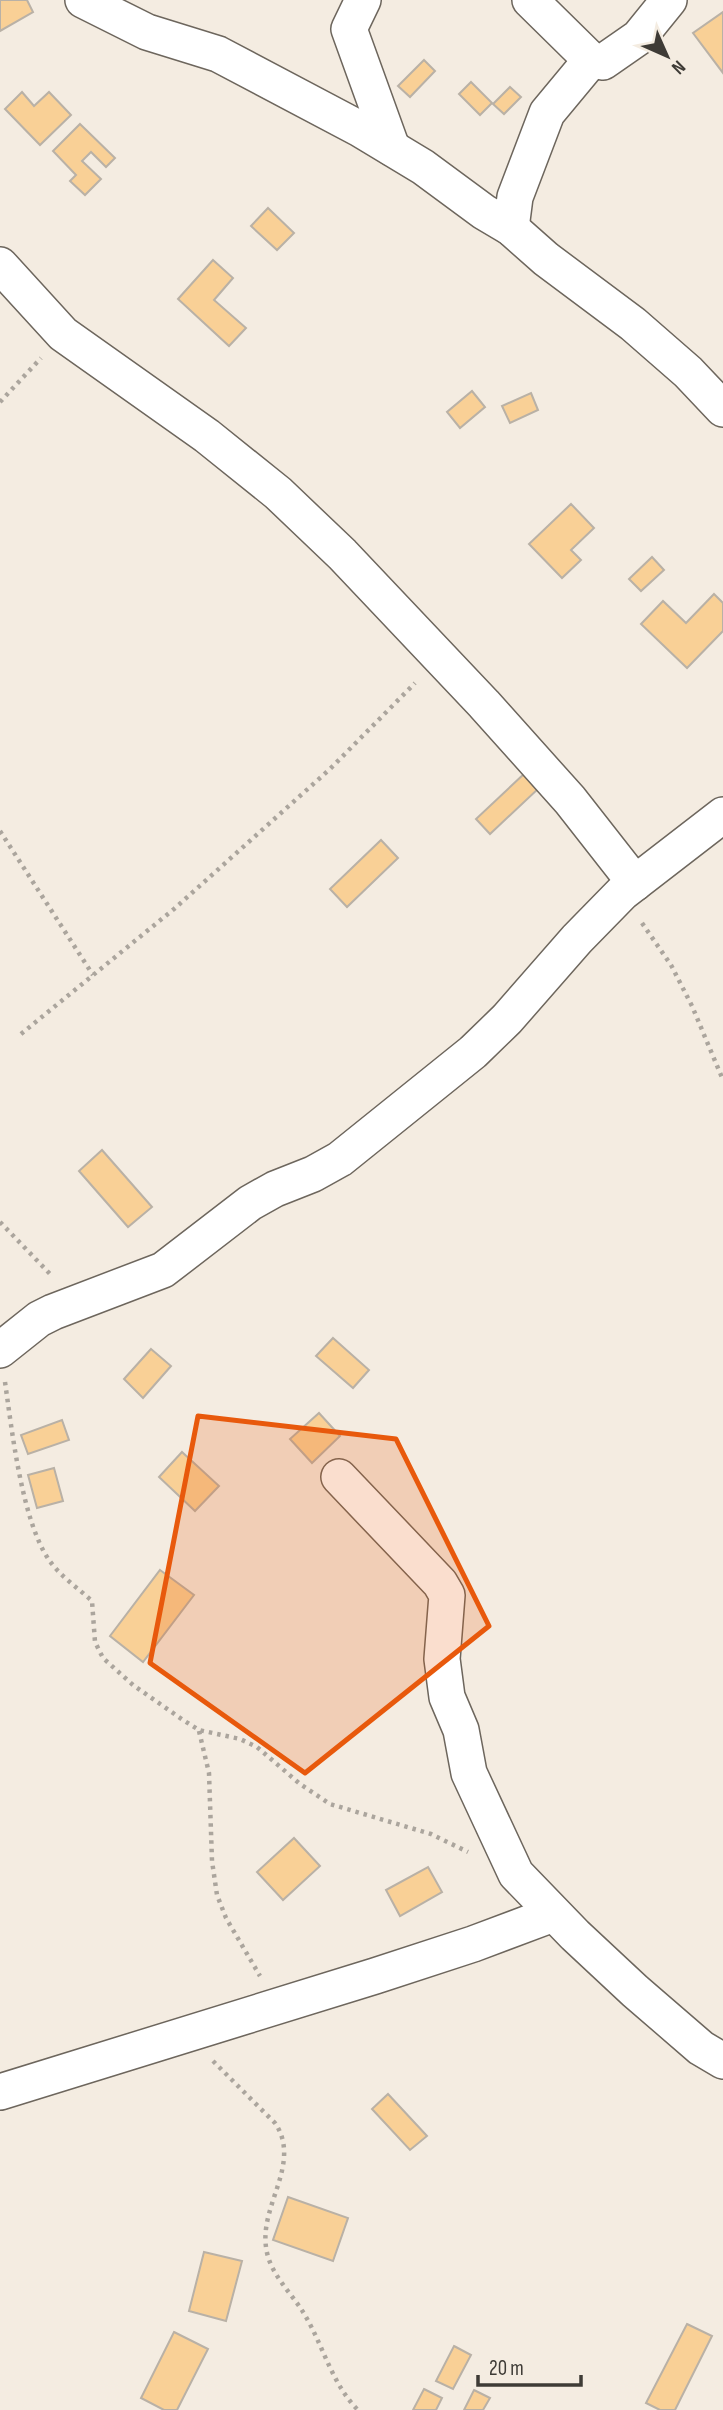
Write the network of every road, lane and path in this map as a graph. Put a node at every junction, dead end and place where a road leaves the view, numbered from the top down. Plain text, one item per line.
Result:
1 (83, 0) edge
2 (363, 0) edge
3 (530, 0) edge
4 (669, 0) edge
5 (591, 60) junction
6 (392, 148) junction
7 (511, 228) junction
8 (0, 265) edge
9 (63, 334) junction
10 (0, 402) edge
11 (723, 409) edge
12 (440, 657) junction
13 (723, 815) edge
14 (0, 831) edge
15 (628, 888) junction
16 (93, 975) junction
17 (21, 1034) dead end
18 (723, 1080) edge
19 (0, 1222) edge
20 (77, 1302) junction
21 (0, 1350) edge
22 (339, 1477) dead end
23 (199, 1730) junction
24 (516, 1874) junction
25 (553, 1914) junction
26 (274, 2007) junction
27 (186, 2033) junction
28 (723, 2061) edge
29 (0, 2092) edge
30 (358, 2410) edge

1 - 6 street
2 - 6 street
3 - 5 street
4 - 5 street
5 - 7 street
6 - 7 street
7 - 11 street
8 - 9 street
9 - 10 path
9 - 12 street
12 - 15 street
12 - 16 path
13 - 15 street
14 - 16 path
15 - 18 path
15 - 20 street
16 - 17 path
19 - 20 path
20 - 21 street
21 - 23 path
22 - 24 street
23 - 24 path
23 - 26 path
24 - 25 street
25 - 26 street
25 - 28 street
26 - 27 street
27 - 29 street
27 - 30 path

